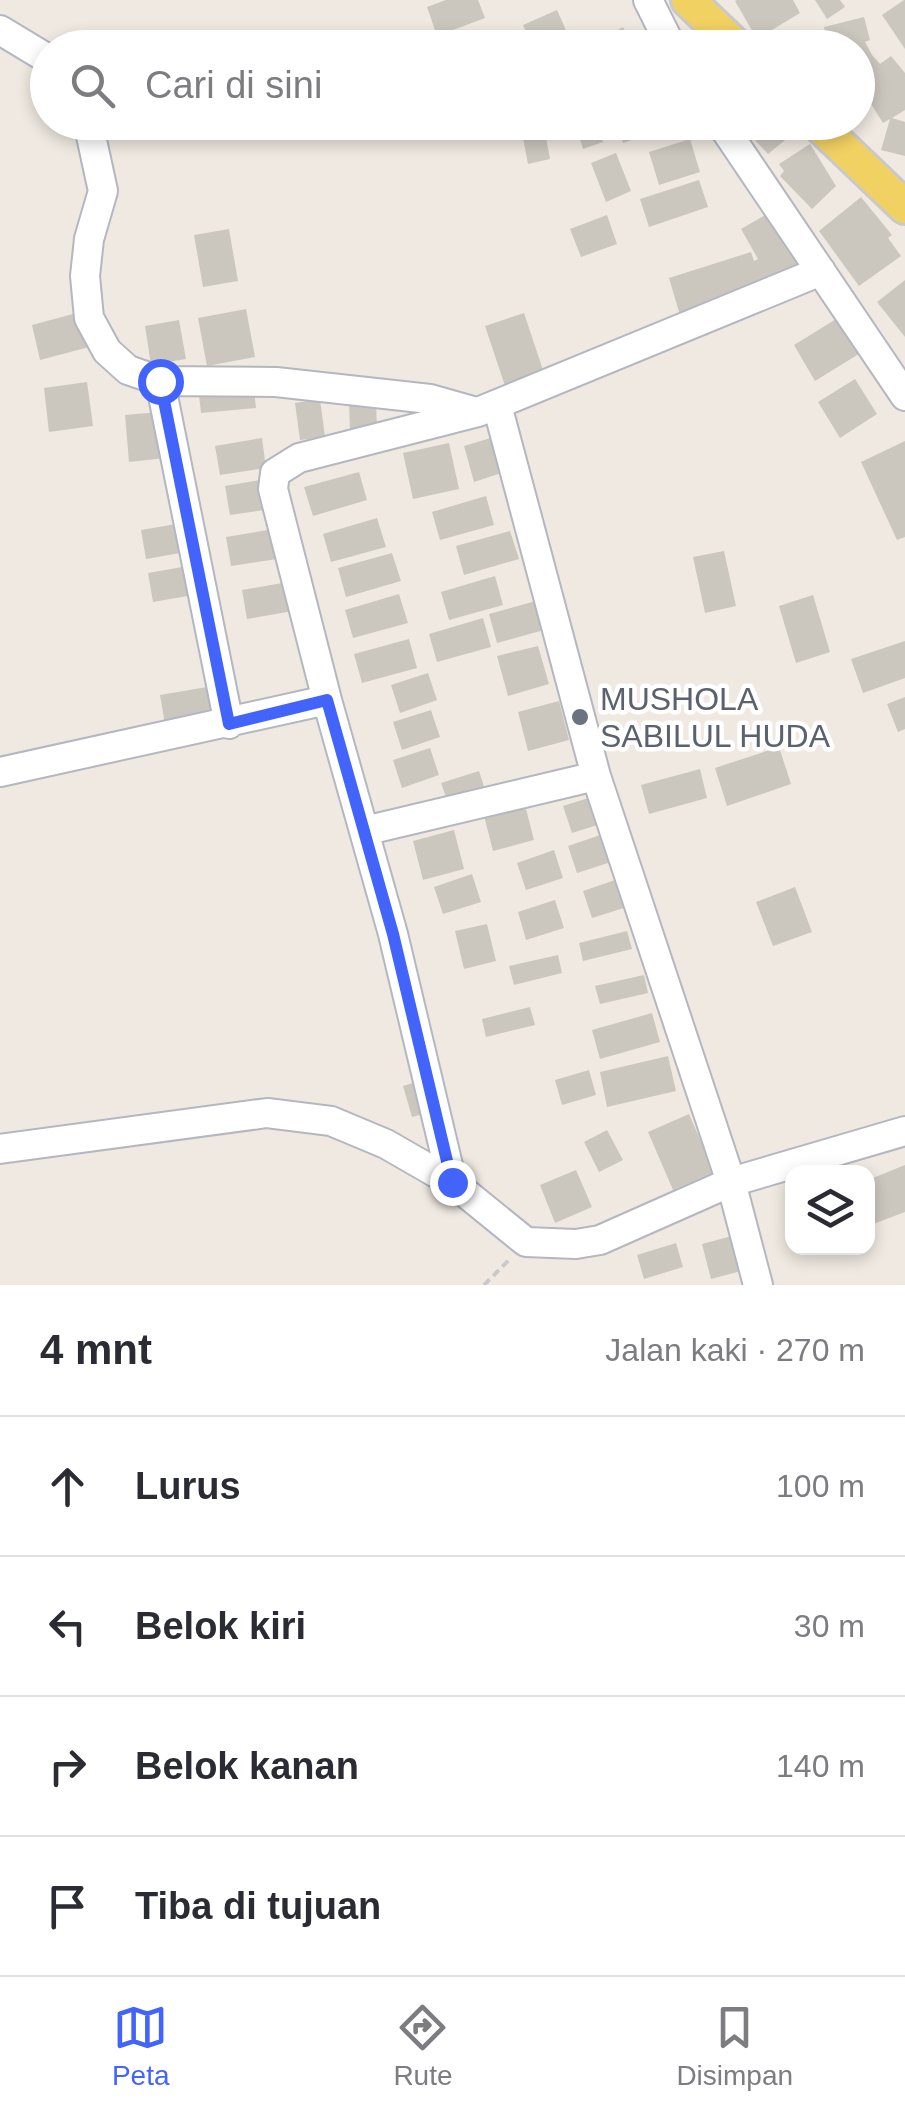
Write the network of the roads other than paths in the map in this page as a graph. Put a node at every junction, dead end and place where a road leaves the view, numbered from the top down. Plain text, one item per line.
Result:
1 (648, 0) edge
2 (688, 0) edge
3 (0, 30) edge
4 (663, 30) edge
5 (719, 30) edge
6 (30, 48) edge
7 (92, 140) edge
8 (732, 140) edge
9 (835, 140) edge
10 (905, 207) edge
11 (821, 271) junction
12 (160, 381) junction
13 (905, 396) edge
14 (487, 408) junction
15 (327, 700) junction
16 (229, 724) junction
17 (0, 772) edge
18 (596, 776) junction
19 (364, 832) junction
20 (905, 1131) edge
21 (0, 1149) edge
22 (452, 1182) junction
23 (731, 1182) junction
24 (758, 1285) edge

1 - 4 street
2 - 5 main road
3 - 6 street
7 - 12 street
8 - 11 street
9 - 10 main road
11 - 13 street
11 - 14 street
12 - 14 street
12 - 16 street
14 - 15 street
14 - 18 street
15 - 16 street
15 - 19 street
16 - 17 street
18 - 19 street
18 - 23 street
19 - 22 street
20 - 23 street
21 - 22 street
22 - 23 street
23 - 24 street

